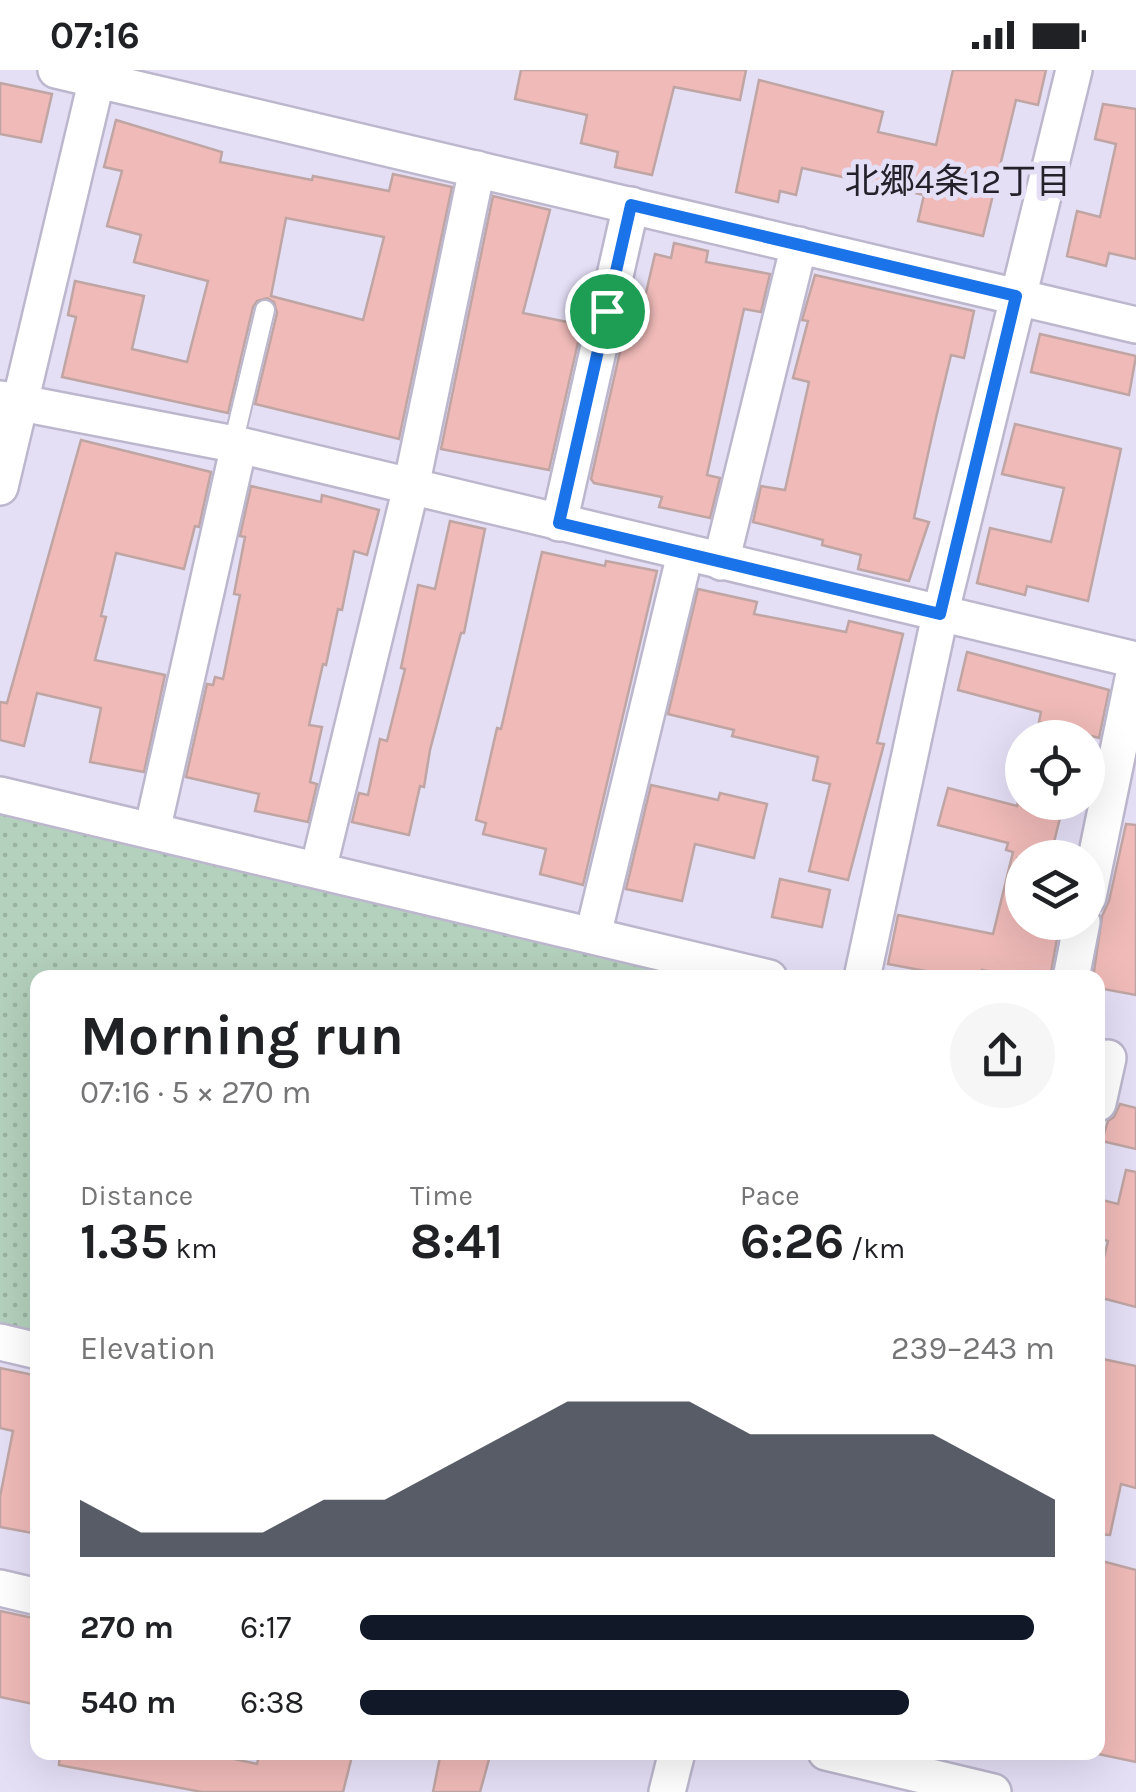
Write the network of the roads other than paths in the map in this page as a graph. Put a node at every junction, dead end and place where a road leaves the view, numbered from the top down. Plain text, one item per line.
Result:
1 (56, 70) edge
2 (1074, 70) edge
3 (98, 75) edge
4 (477, 168) junction
5 (631, 205) junction
6 (800, 245) junction
7 (1016, 296) junction
8 (265, 310) dead end
9 (1136, 325) edge
10 (10, 402) edge
11 (236, 445) junction
12 (0, 487) edge
13 (411, 487) junction
14 (559, 523) junction
15 (685, 554) junction
16 (721, 562) junction
17 (940, 614) junction
18 (1136, 662) edge
19 (0, 795) edge
20 (152, 831) junction
21 (1100, 840) edge
22 (318, 870) junction
23 (592, 935) junction
24 (1078, 940) edge
25 (735, 970) edge
26 (864, 970) edge
27 (1073, 970) edge
28 (1114, 1059) edge
29 (1105, 1084) edge
30 (0, 1342) edge
31 (30, 1349) edge
32 (0, 1588) edge
33 (30, 1595) edge
34 (675, 1760) edge
35 (894, 1760) edge
36 (937, 1765) edge
37 (667, 1792) edge
38 (993, 1792) edge

1 - 3 street
2 - 7 street
3 - 4 street
3 - 10 street
4 - 5 street
4 - 13 street
5 - 6 street
5 - 14 street
6 - 7 street
6 - 16 street
7 - 9 street
7 - 17 street
8 - 11 lane
10 - 11 street
10 - 12 street
11 - 13 street
11 - 20 street
13 - 14 street
13 - 22 street
14 - 15 street
15 - 16 street
15 - 23 street
16 - 17 street
17 - 18 street
17 - 26 street
18 - 21 street
19 - 20 street
20 - 22 street
22 - 23 street
23 - 25 street
24 - 27 street
28 - 29 street
30 - 31 street
32 - 33 street
34 - 37 street
35 - 36 street
36 - 38 street

